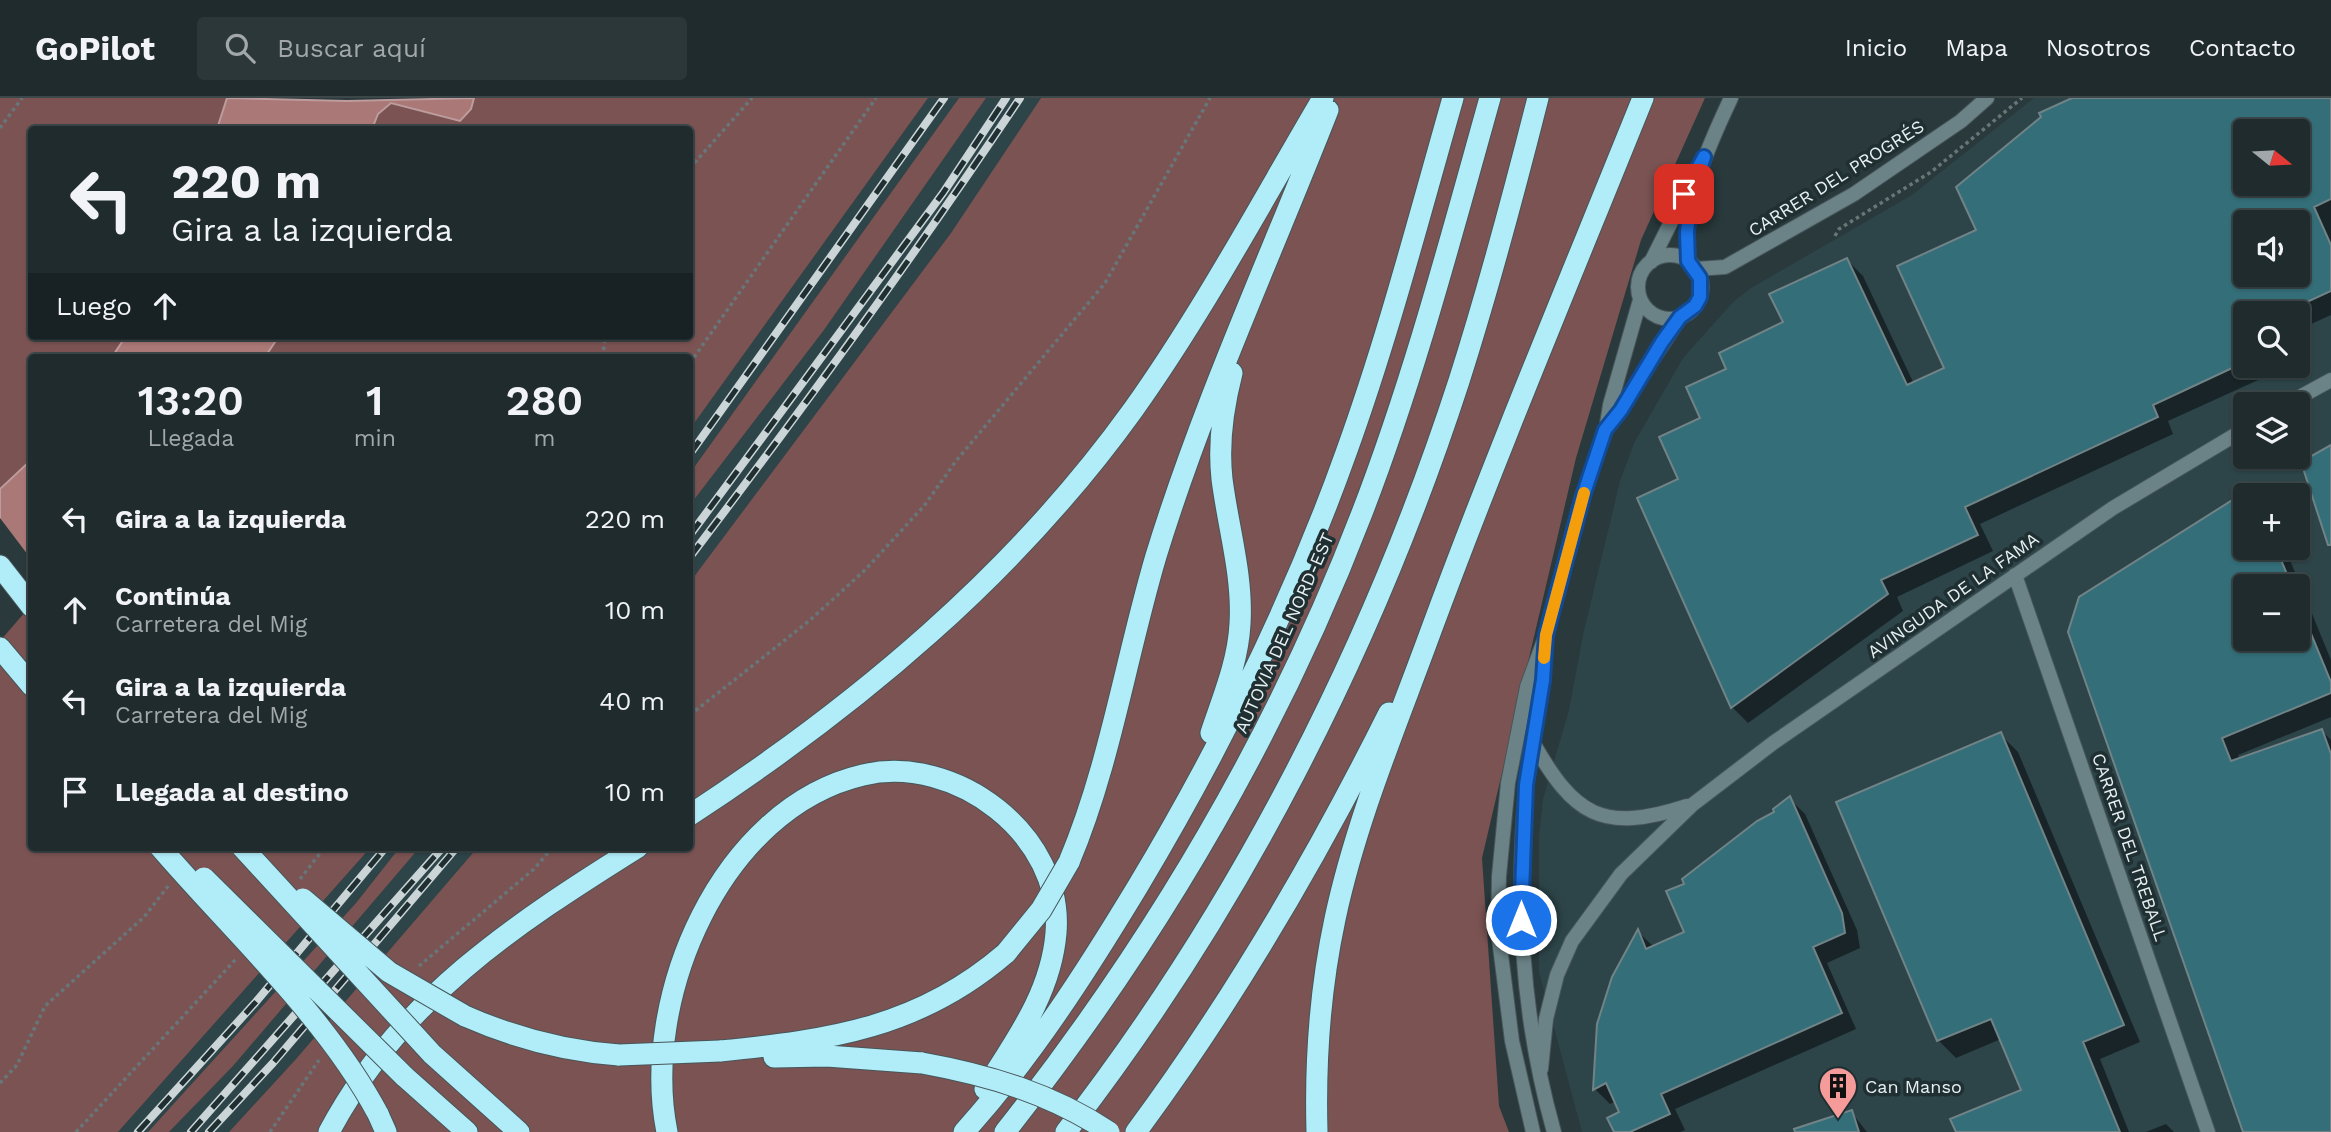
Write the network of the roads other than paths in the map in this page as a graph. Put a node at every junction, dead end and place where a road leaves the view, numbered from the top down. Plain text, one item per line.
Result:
1 (1323, 98) edge
2 (1333, 98) edge
3 (1453, 98) edge
4 (1490, 98) edge
5 (1538, 98) edge
6 (1550, 98) edge
7 (1643, 98) edge
8 (1731, 98) edge
9 (1987, 98) edge
10 (1704, 157) junction
11 (1523, 158) junction
12 (1651, 262) junction
13 (1692, 265) junction
14 (1262, 274) junction
15 (1640, 300) junction
16 (1680, 317) junction
17 (2331, 380) edge
18 (2309, 392) edge
19 (1605, 430) junction
20 (2233, 436) edge
21 (0, 566) edge
22 (1453, 571) junction
23 (2015, 575) junction
24 (28, 602) edge
25 (1546, 635) junction
26 (0, 648) edge
27 (28, 681) edge
28 (1532, 741) junction
29 (1692, 804) junction
30 (693, 812) edge
31 (1166, 838) junction
32 (164, 851) edge
33 (177, 851) edge
34 (247, 851) edge
35 (248, 851) edge
36 (632, 851) edge
37 (719, 1055) junction
38 (1541, 1078) junction
39 (382, 1123) edge
40 (330, 1132) edge
41 (467, 1132) edge
42 (519, 1132) edge
43 (667, 1132) edge
44 (957, 1132) edge
45 (964, 1132) edge
46 (1006, 1132) edge
47 (1066, 1132) edge
48 (1109, 1132) edge
49 (1136, 1132) edge
50 (1317, 1132) edge
51 (1533, 1132) edge
52 (1554, 1132) edge
53 (2208, 1132) edge

1 - 30 highway
2 - 14 highway
3 - 31 highway
4 - 46 highway, AUTOVIA DEL NORD-EST
5 - 11 highway
6 - 11 highway
7 - 22 highway
8 - 10 street
9 - 13 street, CARRER DEL PROGRÉS
10 - 12 street
10 - 13 street
11 - 47 highway
12 - 13 street
12 - 15 street
13 - 16 street
14 - 31 highway
14 - 37 highway, bridge
15 - 16 street
15 - 19 street
16 - 19 street
17 - 18 street
19 - 25 street
20 - 23 street, AVINGUDA DE LA FAMA
21 - 24 highway
22 - 49 highway
22 - 50 highway
23 - 29 street, AVINGUDA DE LA FAMA
23 - 53 street, CARRER DEL TREBALL
25 - 28 street
25 - 51 street
26 - 27 highway
28 - 29 street
28 - 38 street
29 - 38 street
31 - 45 highway
32 - 39 highway, bridge
33 - 41 highway, bridge
34 - 42 highway, bridge
35 - 37 highway, bridge
36 - 40 highway
37 - 48 highway, bridge
38 - 52 street
43 - 44 highway

